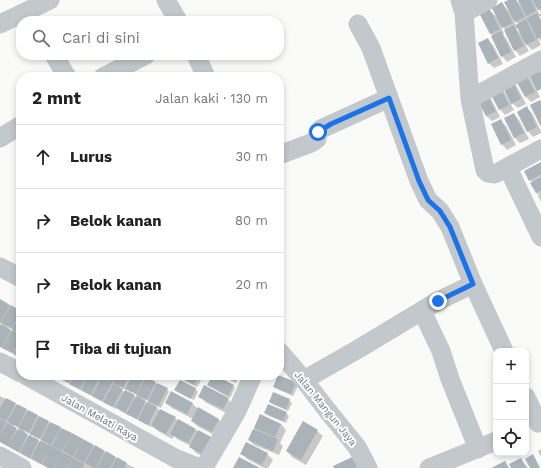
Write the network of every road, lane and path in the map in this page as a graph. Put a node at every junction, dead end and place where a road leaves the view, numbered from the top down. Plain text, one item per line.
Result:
1 (50, 0) edge
2 (166, 0) edge
3 (488, 0) edge
4 (462, 6) edge
5 (27, 11) edge
6 (16, 16) edge
7 (17, 16) edge
8 (175, 16) edge
9 (0, 24) edge
10 (358, 24) dead end
11 (57, 60) edge
12 (136, 60) edge
13 (198, 60) edge
14 (541, 60) edge
15 (64, 72) edge
16 (114, 72) edge
17 (204, 72) edge
18 (389, 98) junction
19 (470, 99) junction
20 (16, 128) edge
21 (0, 138) edge
22 (541, 150) edge
23 (284, 153) edge
24 (508, 168) junction
25 (541, 237) edge
26 (0, 267) edge
27 (16, 275) edge
28 (473, 284) junction
29 (422, 311) junction
30 (503, 348) edge
31 (284, 357) edge
32 (0, 362) edge
33 (16, 370) edge
34 (34, 380) edge
35 (252, 380) edge
36 (304, 380) junction
37 (529, 406) edge
38 (535, 425) edge
39 (493, 442) edge
40 (478, 449) junction
41 (0, 456) edge
42 (22, 468) edge
43 (201, 468) edge
44 (368, 468) edge
45 (429, 468) edge

1 - 5 street
2 - 8 street
3 - 4 street
4 - 19 street
5 - 7 street
6 - 9 street
10 - 18 street
11 - 15 street
12 - 16 street
13 - 17 street
14 - 19 street
18 - 23 street
18 - 28 street
19 - 24 street
20 - 21 street
22 - 24 street
24 - 25 street
26 - 27 street
28 - 29 street
28 - 30 street
29 - 36 street
29 - 40 street
31 - 36 street, Jalan Mangun Jaya
32 - 33 street
34 - 43 street, Jalan Melati Raya
35 - 43 street
36 - 44 street, Jalan Mangun Jaya
37 - 38 street
39 - 40 street
40 - 45 street
41 - 42 street

